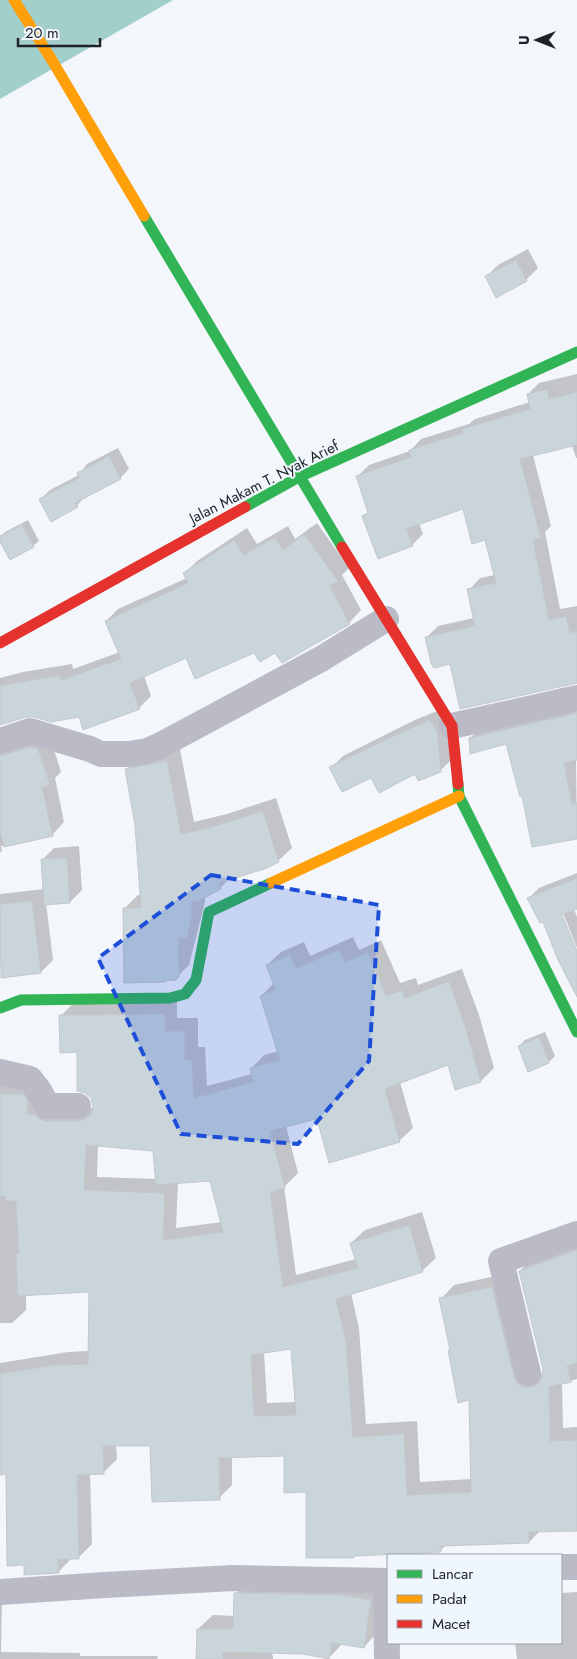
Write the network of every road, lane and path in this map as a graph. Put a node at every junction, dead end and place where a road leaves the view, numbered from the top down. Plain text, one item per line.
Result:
1 (14, 0) edge
2 (577, 352) edge
3 (299, 477) junction
4 (386, 619) junction
5 (0, 643) edge
6 (577, 698) edge
7 (452, 726) junction
8 (0, 741) edge
9 (459, 796) junction
10 (0, 1008) edge
11 (577, 1032) edge
12 (0, 1072) edge
13 (78, 1106) dead end
14 (577, 1234) edge
15 (528, 1372) dead end
16 (562, 1567) edge
17 (577, 1567) edge
18 (387, 1581) edge
19 (0, 1592) edge
20 (388, 1644) edge
21 (388, 1659) edge

1 - 3 street
2 - 3 street, Jalan Makam T. Nyak Arief
3 - 4 street
3 - 5 street, Jalan Makam T. Nyak Arief
4 - 7 street
4 - 8 street
6 - 7 street
7 - 9 street
9 - 10 street
9 - 11 street
12 - 13 street
14 - 15 street
16 - 17 street
18 - 19 street
20 - 21 street

